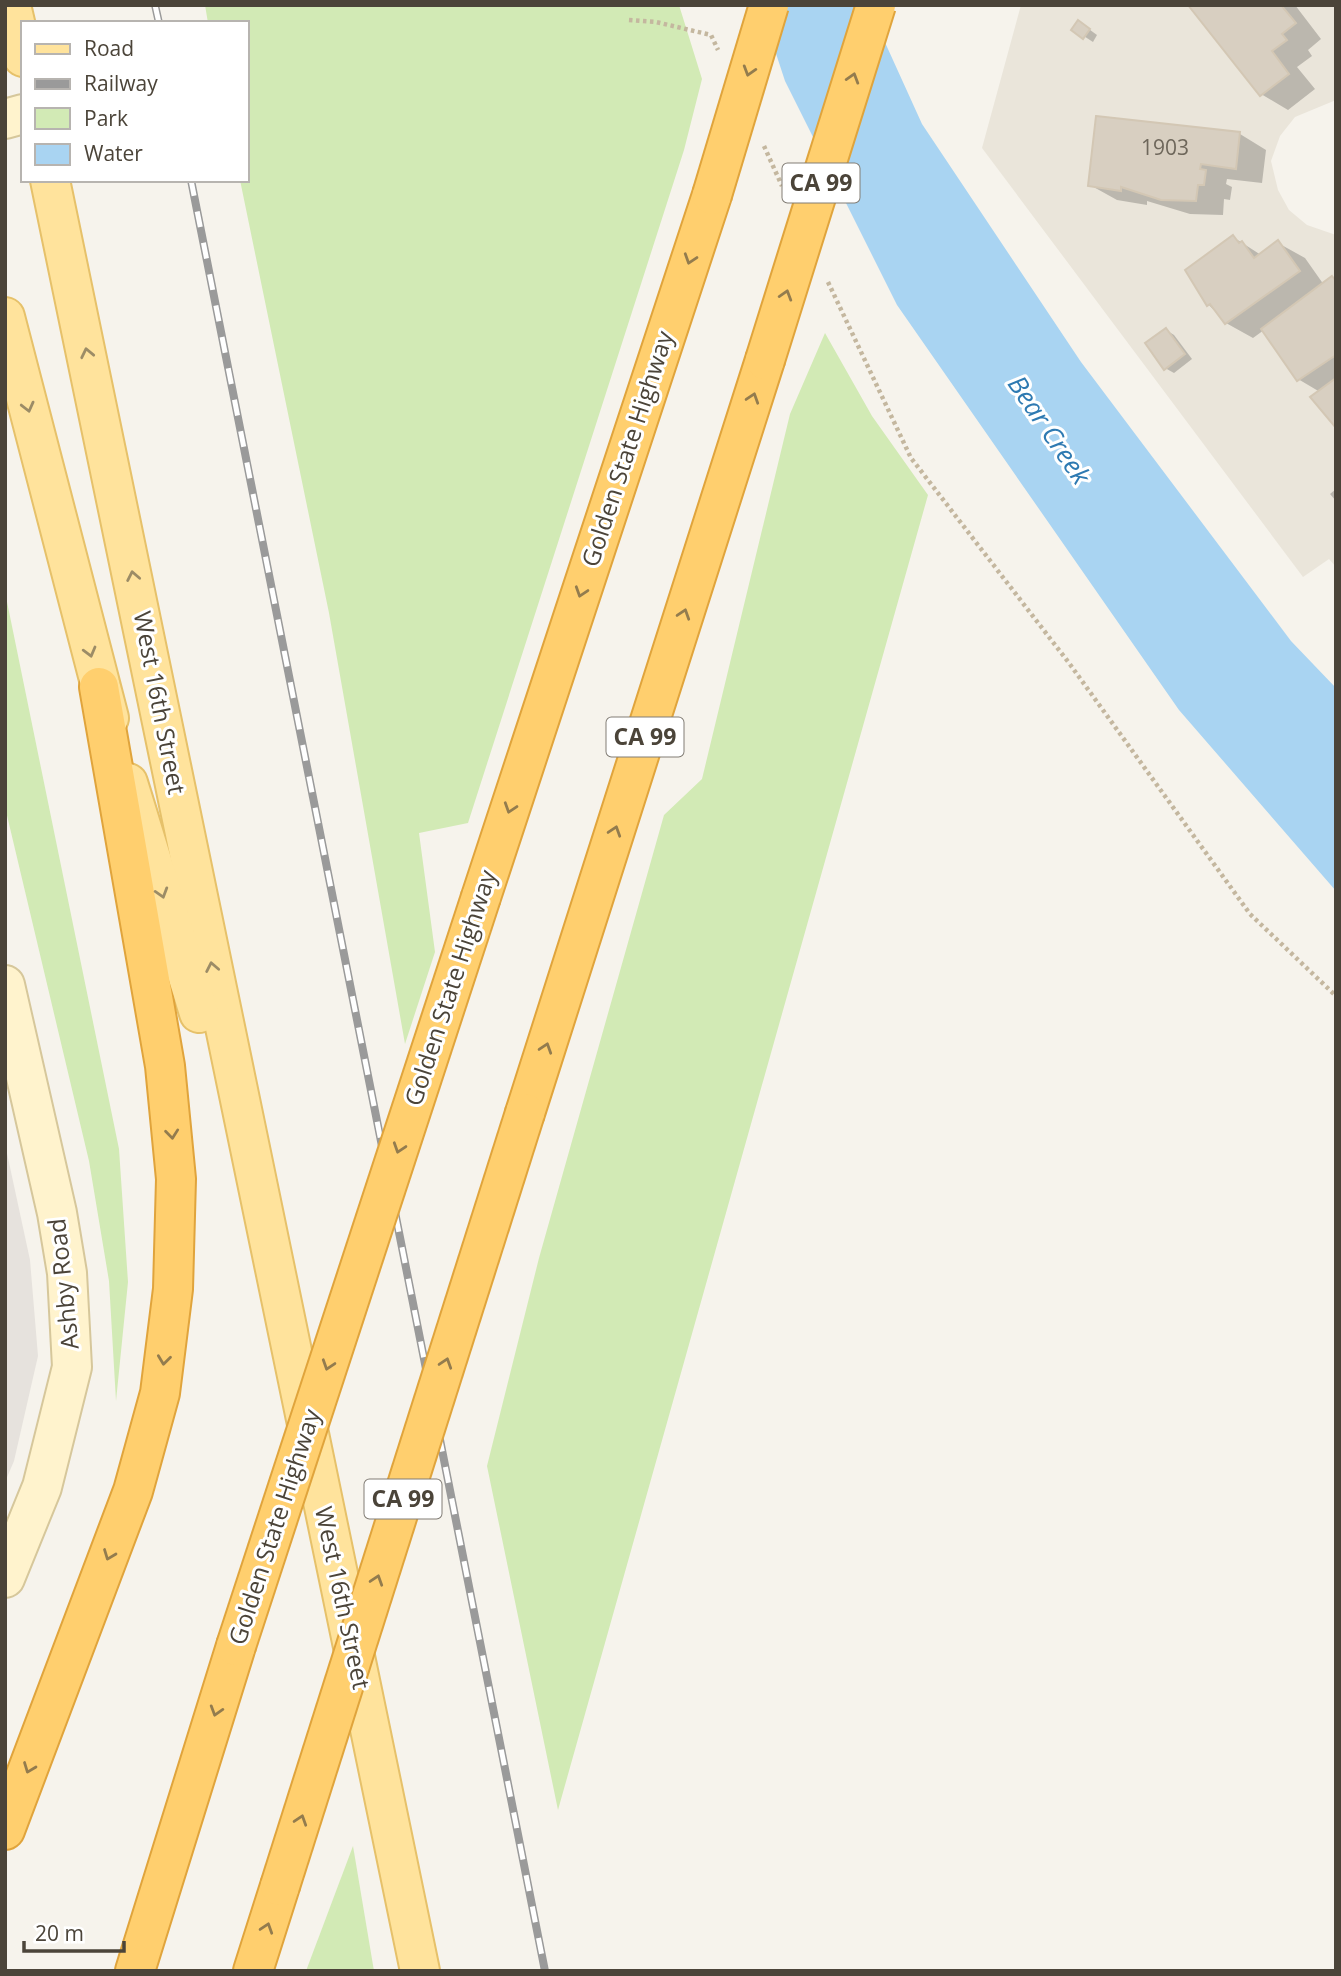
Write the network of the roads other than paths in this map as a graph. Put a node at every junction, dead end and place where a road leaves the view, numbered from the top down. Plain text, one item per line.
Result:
1 (11, 5) edge
2 (769, 5) edge
3 (876, 5) edge
4 (21, 48) edge
5 (50, 182) edge
6 (5, 317) edge
7 (99, 687) junction
8 (5, 985) edge
9 (264, 1226) junction
10 (5, 1578) edge
11 (5, 1830) edge
12 (135, 1971) edge
13 (253, 1971) edge
14 (420, 1971) edge

1 - 4 main road
2 -> 12 highway, Golden State Highway, bridge
13 -> 3 highway, CA 99, bridge
9 -> 5 main road, West 16th Street
6 -> 7 main road, West 16th Street
7 -> 9 main road, West 16th Street
7 -> 11 highway
8 - 10 main road, Ashby Road
9 - 14 main road, West 16th Street

